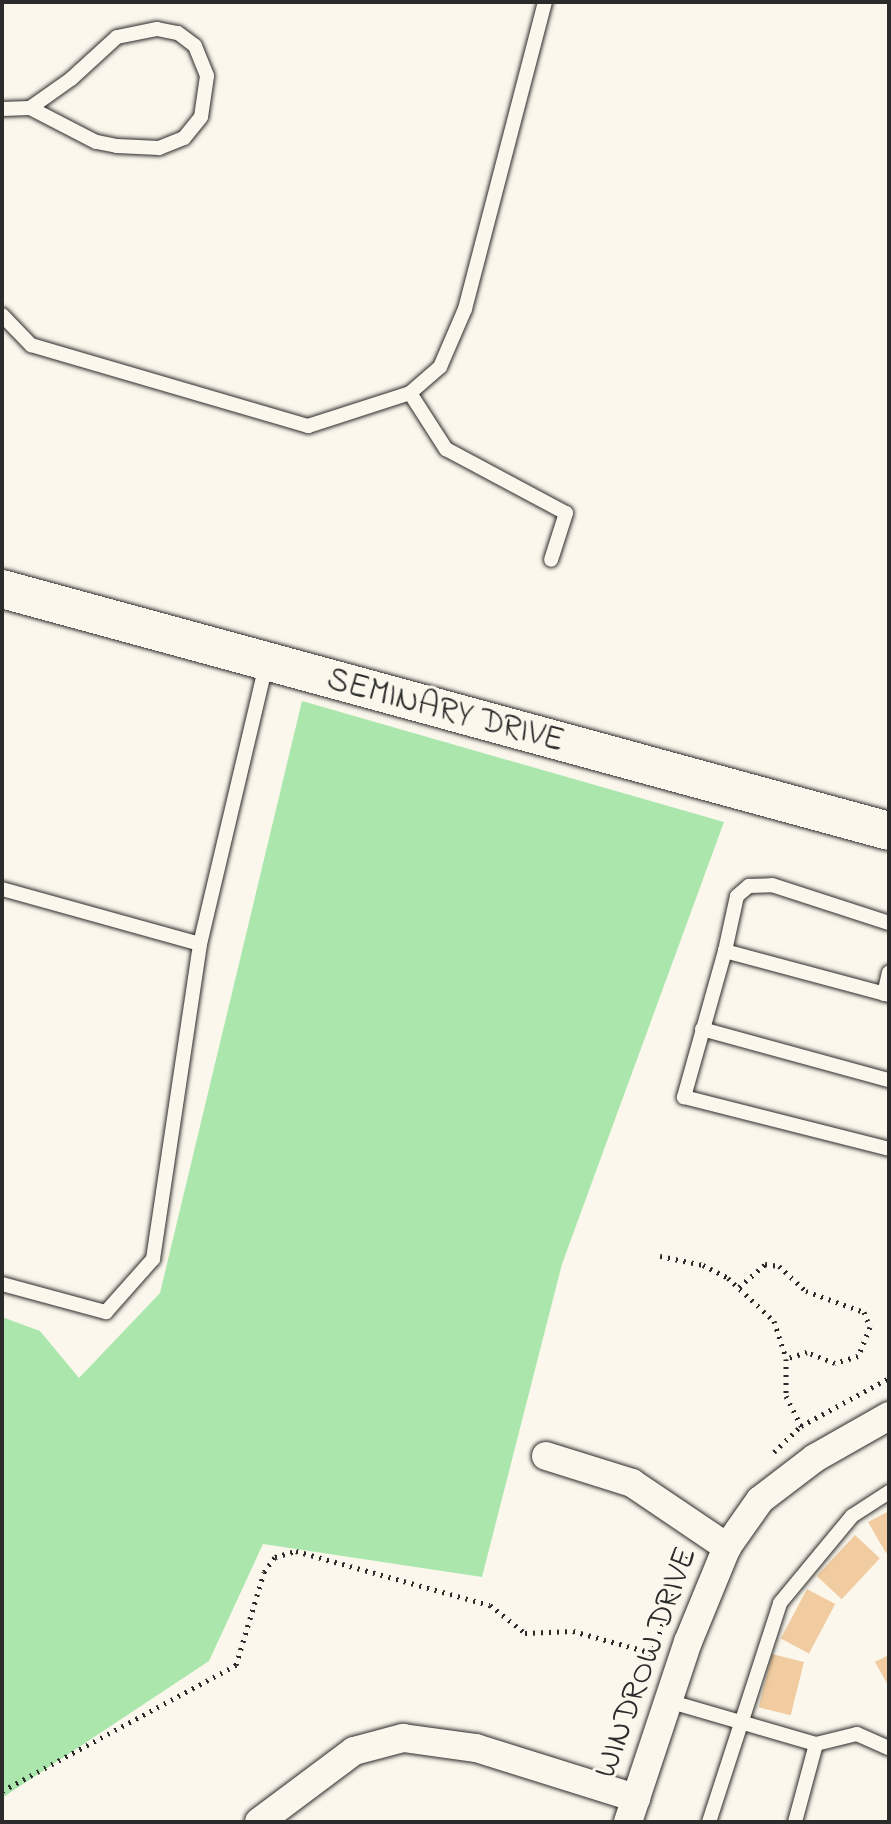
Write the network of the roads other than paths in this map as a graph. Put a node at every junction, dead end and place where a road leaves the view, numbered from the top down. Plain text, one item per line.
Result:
1 (545, 2) edge
2 (30, 108) junction
3 (2, 109) edge
4 (2, 315) edge
5 (410, 393) junction
6 (551, 560) dead end
7 (2, 589) edge
8 (266, 664) junction
9 (889, 831) edge
10 (2, 889) edge
11 (889, 923) edge
12 (200, 944) junction
13 (725, 951) junction
14 (889, 973) edge
15 (886, 995) edge
16 (702, 1029) junction
17 (889, 1080) edge
18 (889, 1149) edge
19 (2, 1284) edge
20 (889, 1416) edge
21 (546, 1456) dead end
22 (889, 1492) edge
23 (727, 1547) junction
24 (668, 1701) junction
25 (742, 1723) junction
26 (816, 1744) junction
27 (889, 1748) edge
28 (632, 1810) edge
29 (259, 1822) edge
30 (709, 1822) edge
31 (795, 1822) edge

1 - 5 lane
2 - 2 lane
2 - 3 lane
4 - 5 lane
5 - 6 lane
7 - 8 street, SEMINARY DRIVE
8 - 9 street, SEMINARY DRIVE
8 - 12 lane
10 - 12 lane
11 - 13 lane
12 - 19 lane
13 - 15 lane
13 - 16 lane
14 - 15 lane
16 - 17 lane
16 - 18 lane
20 - 23 street, WINDROW DRIVE
21 - 23 street
22 - 25 lane
23 - 24 street, WINDROW DRIVE
24 - 25 lane
24 - 28 street, WINDROW DRIVE
25 - 26 lane
25 - 30 lane
26 - 27 lane
26 - 31 lane
28 - 29 street

